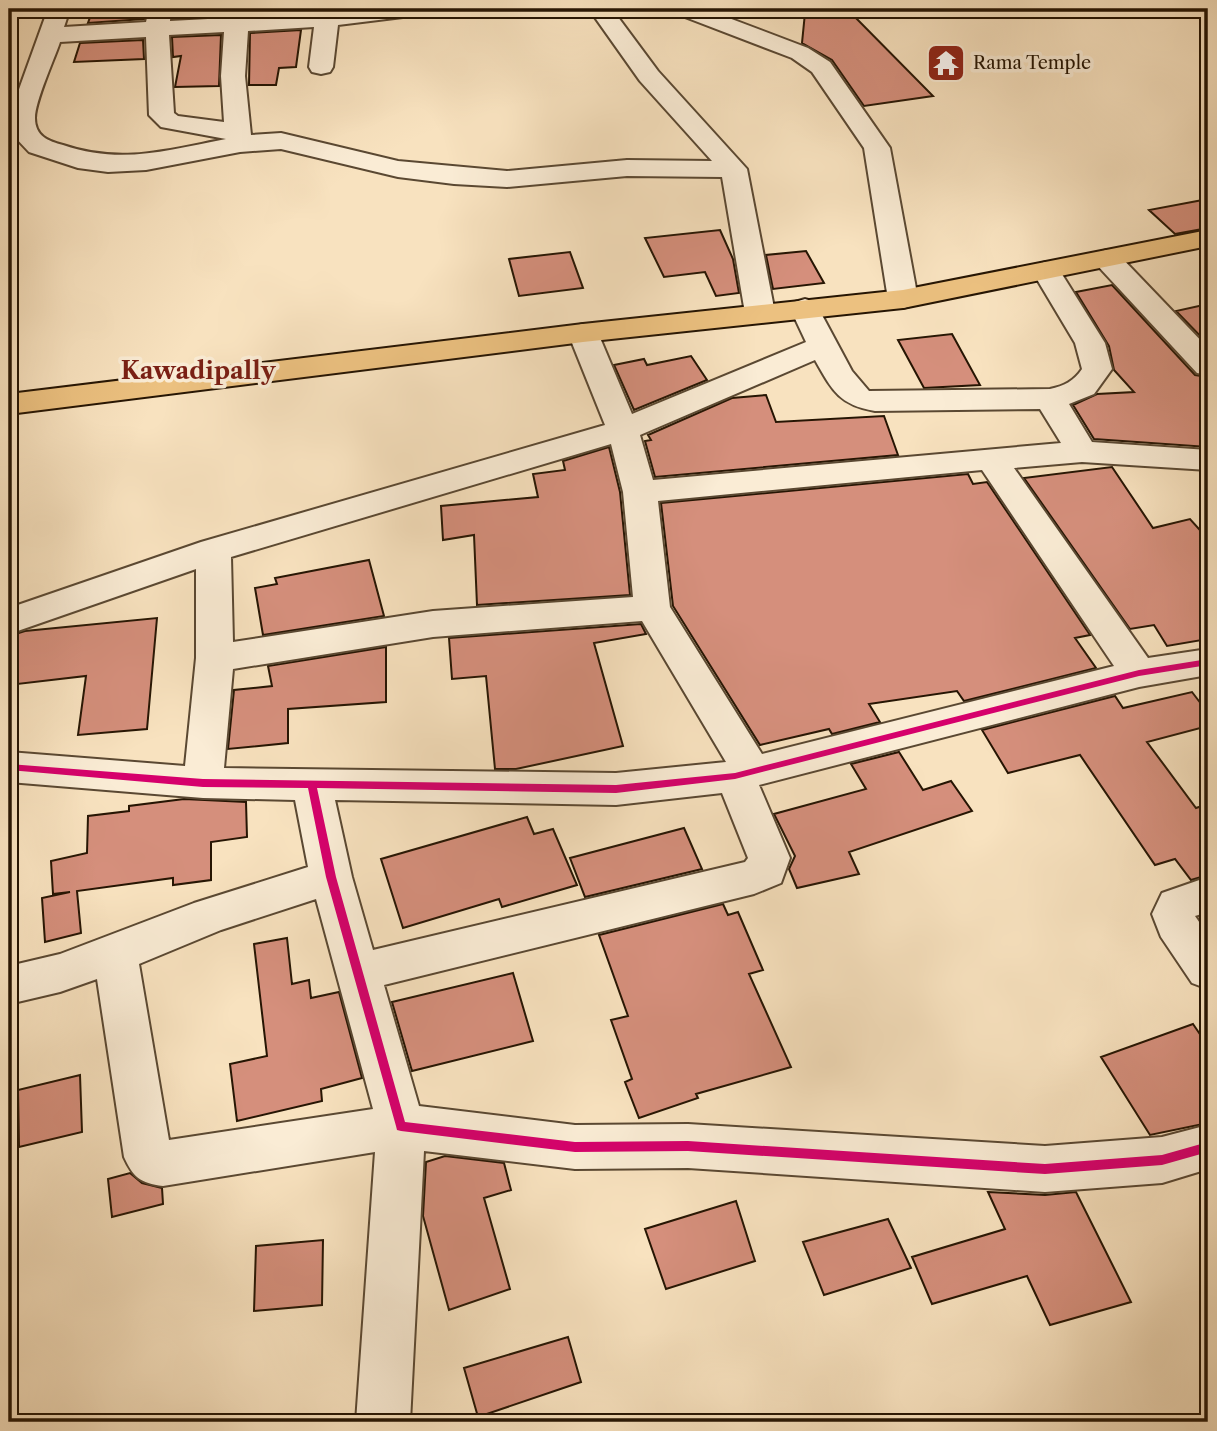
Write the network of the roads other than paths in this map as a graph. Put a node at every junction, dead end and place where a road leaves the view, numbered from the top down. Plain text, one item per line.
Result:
1 (59, 9) edge
2 (411, 9) edge
3 (600, 9) edge
4 (685, 9) edge
5 (328, 14) edge
6 (238, 16) edge
7 (158, 19) edge
8 (51, 35) junction
9 (321, 67) dead end
10 (239, 138) junction
11 (733, 169) junction
12 (1208, 238) edge
13 (1107, 258) junction
14 (1046, 271) junction
15 (903, 299) junction
16 (805, 308) junction
17 (760, 313) junction
18 (583, 333) junction
19 (823, 346) junction
20 (1208, 366) edge
21 (1049, 399) junction
22 (9, 404) edge
23 (623, 430) junction
24 (1082, 452) junction
25 (991, 460) junction
26 (1208, 460) edge
27 (640, 492) junction
28 (213, 550) junction
29 (652, 608) junction
30 (9, 621) edge
31 (215, 658) junction
32 (1207, 665) edge
33 (1139, 673) junction
34 (9, 766) edge
35 (744, 774) junction
36 (203, 783) junction
37 (312, 786) junction
38 (331, 877) junction
39 (1208, 894) edge
40 (115, 954) junction
41 (1208, 970) edge
42 (360, 972) junction
43 (9, 985) edge
44 (401, 1126) junction
45 (1208, 1147) edge
46 (383, 1422) edge

1 - 8 street
2 - 5 street
3 - 11 street
4 - 15 street
5 - 6 street
5 - 9 street
6 - 7 street
6 - 10 street
7 - 8 street
7 - 10 street
8 - 10 street
10 - 11 street
11 - 17 street
12 - 13 main road
13 - 14 main road
13 - 20 street
14 - 15 main road
14 - 21 street
15 - 16 main road
16 - 17 main road
16 - 19 street
17 - 18 main road
18 - 22 main road
18 - 23 street
19 - 21 street
19 - 23 street
21 - 24 street
23 - 27 street
23 - 28 street
24 - 25 street
24 - 26 street
25 - 27 street
25 - 33 street
27 - 29 street
28 - 30 street
28 - 31 street
29 - 31 street
29 - 35 street
31 - 36 street
32 - 33 street
33 - 35 street
34 - 36 street
35 - 37 street
35 - 42 street
36 - 37 street
37 - 38 street
38 - 40 street
38 - 42 street
39 - 41 street
40 - 43 street
40 - 44 street
42 - 44 street
44 - 45 street
44 - 46 street

